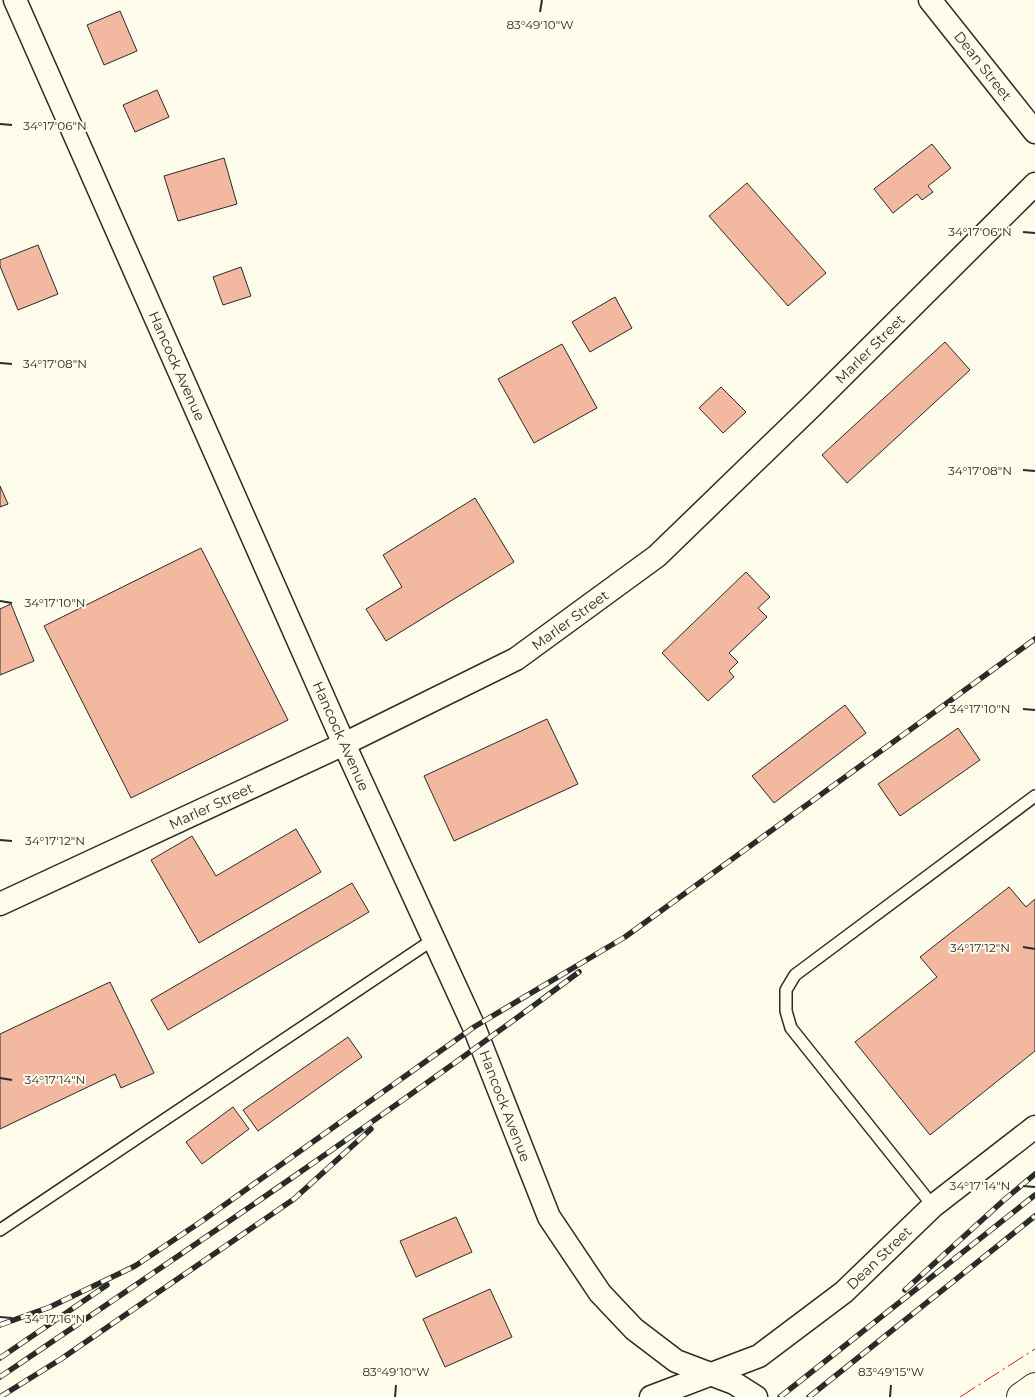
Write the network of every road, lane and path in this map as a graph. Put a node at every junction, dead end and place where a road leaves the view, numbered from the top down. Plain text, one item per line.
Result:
1 (15, 0) edge
2 (930, 0) edge
3 (1035, 132) edge
4 (1035, 184) edge
5 (344, 744) junction
6 (1035, 796) edge
7 (0, 904) edge
8 (434, 939) junction
9 (1035, 1126) edge
10 (933, 1206) junction
11 (0, 1230) edge
12 (713, 1374) junction
13 (1035, 1387) edge
14 (651, 1397) edge
15 (756, 1397) edge
16 (1021, 1397) edge

1 - 5 street, Hancock Avenue
2 - 3 street, Dean Street
4 - 5 street, Marler Street
5 - 7 street, Marler Street
5 - 8 street, Hancock Avenue
6 - 10 lane
8 - 11 lane
8 - 12 street, Hancock Avenue
9 - 10 street, Dean Street
10 - 12 street, Dean Street
12 - 14 street, Dean Street
12 - 15 street, Hancock Avenue
13 - 16 street

